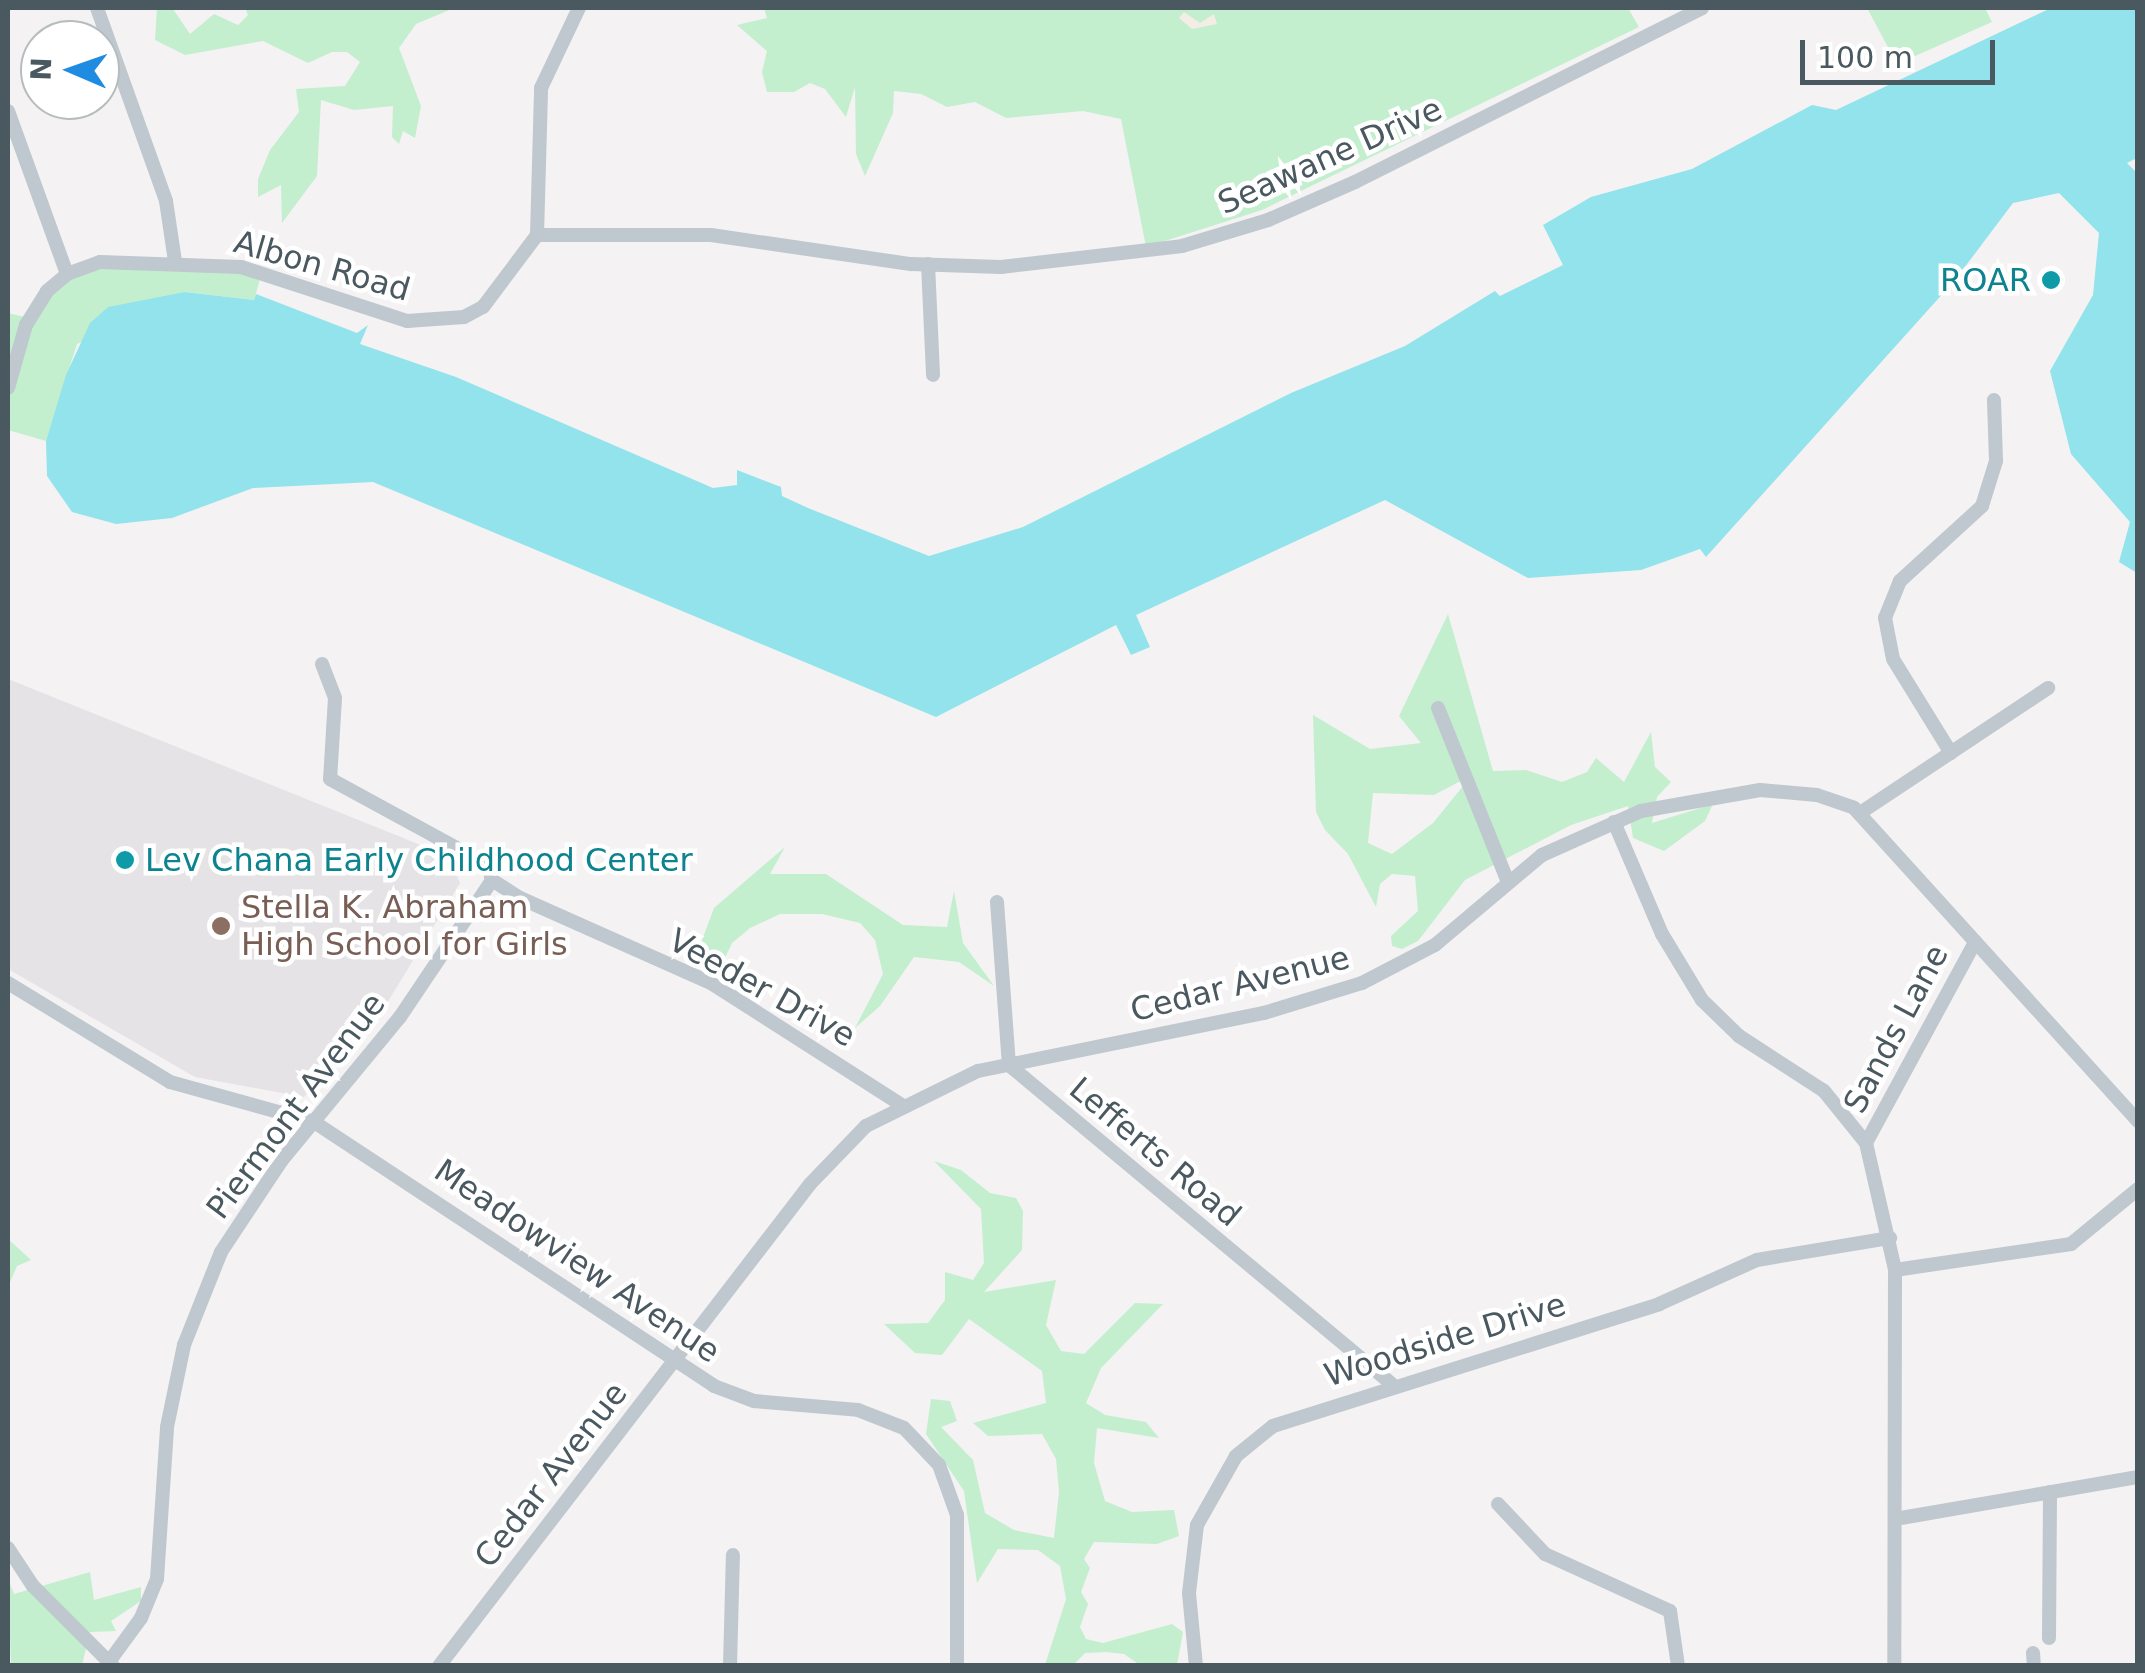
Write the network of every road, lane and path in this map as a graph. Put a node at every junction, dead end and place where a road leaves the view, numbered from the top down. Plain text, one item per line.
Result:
1 (97, 8) edge
2 (579, 8) edge
3 (1702, 8) edge
4 (8, 111) edge
5 (537, 236) junction
6 (175, 260) junction
7 (928, 264) junction
8 (67, 274) junction
9 (933, 374) dead end
10 (8, 388) edge
11 (1994, 400) dead end
12 (322, 664) dead end
13 (2048, 688) dead end
14 (1438, 708) dead end
15 (1952, 752) junction
16 (1860, 813) junction
17 (1614, 822) junction
18 (492, 880) junction
19 (1508, 882) junction
20 (997, 902) dead end
21 (1975, 942) junction
22 (8, 983) edge
23 (1009, 1065) junction
24 (903, 1106) junction
25 (2138, 1121) edge
26 (314, 1122) junction
27 (1866, 1143) junction
28 (2138, 1189) edge
29 (1890, 1238) junction
30 (1895, 1270) junction
31 (673, 1362) junction
32 (1392, 1384) junction
33 (2138, 1477) edge
34 (2050, 1492) junction
35 (1498, 1504) dead end
36 (1895, 1519) junction
37 (8, 1548) edge
38 (732, 1554) dead end
39 (2049, 1638) dead end
40 (109, 1664) edge
41 (439, 1666) edge
42 (730, 1666) edge
43 (957, 1666) edge
44 (1196, 1666) edge
45 (1678, 1666) edge
46 (1894, 1666) edge

1 - 6 street
2 - 5 street
3 - 7 street, Seawane Drive
4 - 8 street
5 - 6 street, Albon Road
5 - 7 street, Seawane Drive
6 - 8 street, Albon Road
7 - 9 street
8 - 10 street
11 - 15 street
12 - 18 street, Veeder Drive
13 - 15 street
14 - 19 street
15 - 16 street
16 - 17 street, Cedar Avenue
16 - 21 street, Cedar Avenue
17 - 19 street, Cedar Avenue
17 - 27 street
18 - 24 street, Veeder Drive
18 - 26 street, Piermont Avenue
19 - 23 street, Cedar Avenue
20 - 23 street
21 - 25 street, Cedar Avenue
21 - 27 street, Sands Lane
22 - 26 street, Meadowview Avenue
23 - 24 street, Cedar Avenue
23 - 32 street, Lefferts Road
24 - 31 street, Cedar Avenue
26 - 31 street, Meadowview Avenue
26 - 40 street, Piermont Avenue
27 - 29 street
28 - 30 street
29 - 30 street
29 - 32 street, Woodside Drive
30 - 36 street
31 - 41 street, Cedar Avenue
31 - 43 street, Meadowview Avenue
32 - 44 street, Woodside Drive
33 - 34 street
34 - 36 street
34 - 39 street
35 - 45 street
36 - 46 street
37 - 40 street
38 - 42 street

